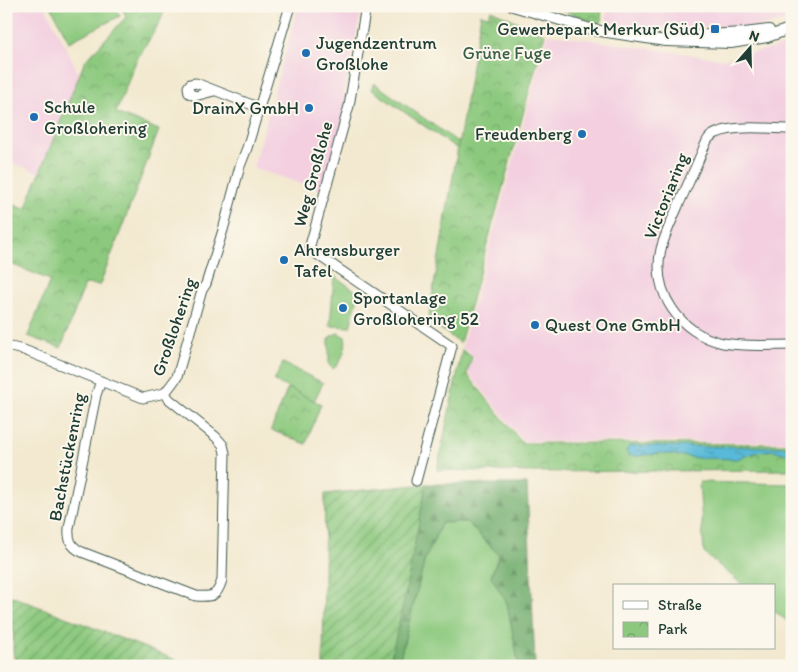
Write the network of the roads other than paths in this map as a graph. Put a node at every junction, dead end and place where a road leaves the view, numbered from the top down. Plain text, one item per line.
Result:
1 (290, 6) edge
2 (366, 6) edge
3 (514, 6) edge
4 (792, 28) edge
5 (666, 41) junction
6 (214, 91) dead end
7 (260, 108) junction
8 (792, 129) edge
9 (792, 345) edge
10 (6, 346) edge
11 (101, 381) junction
12 (165, 393) junction
13 (416, 481) dead end

1 - 7 street, Großlohering
2 - 13 street, Weg Großlohe
3 - 5 street
4 - 5 street
4 - 5 street
6 - 7 street
7 - 12 street, Großlohering
8 - 9 street, Victoriaring
10 - 11 street, Großlohering
11 - 12 street, Großlohering
11 - 12 street, Bachstückenring

